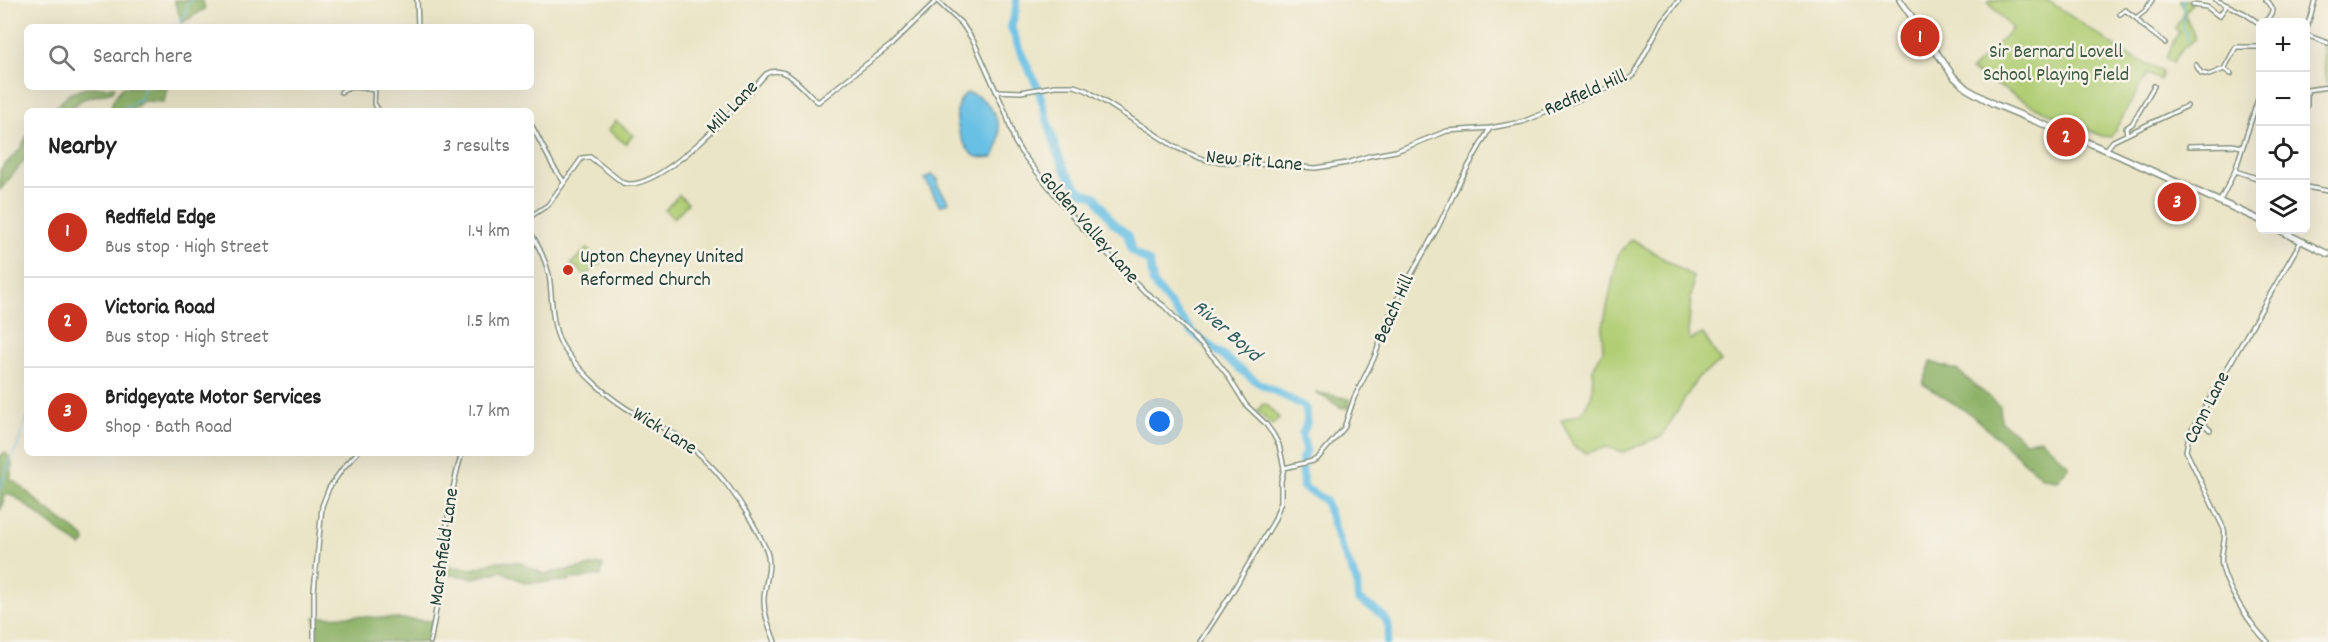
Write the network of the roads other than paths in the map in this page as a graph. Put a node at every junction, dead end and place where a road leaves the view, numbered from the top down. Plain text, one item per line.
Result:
1 (417, 0) edge
2 (1679, 0) edge
3 (1900, 0) edge
4 (2152, 0) edge
5 (2216, 0) edge
6 (2266, 0) edge
7 (2315, 0) edge
8 (936, 1) edge
9 (2193, 5) dead end
10 (2227, 5) junction
11 (2120, 14) dead end
12 (2136, 18) junction
13 (2267, 18) edge
14 (2310, 18) edge
15 (2256, 22) edge
16 (418, 24) edge
17 (2137, 24) dead end
18 (2310, 35) edge
19 (2164, 43) dead end
20 (2328, 43) edge
21 (2256, 48) edge
22 (2196, 65) dead end
23 (2224, 69) junction
24 (2231, 74) dead end
25 (2154, 86) dead end
26 (2328, 87) edge
27 (342, 90) edge
28 (375, 90) edge
29 (2310, 90) edge
30 (996, 91) junction
31 (340, 92) dead end
32 (2150, 92) junction
33 (2155, 95) dead end
34 (2256, 105) edge
35 (2187, 106) dead end
36 (376, 108) edge
37 (1490, 128) junction
38 (534, 130) edge
39 (2127, 135) junction
40 (2188, 146) dead end
41 (2242, 147) junction
42 (2106, 150) junction
43 (2235, 171) junction
44 (2256, 178) edge
45 (564, 182) junction
46 (2310, 188) edge
47 (2328, 191) edge
48 (2220, 201) junction
49 (534, 214) edge
50 (2256, 218) edge
51 (2287, 234) edge
52 (534, 240) edge
53 (2301, 241) junction
54 (2328, 254) edge
55 (2198, 420) junction
56 (2210, 430) dead end
57 (354, 456) edge
58 (461, 456) edge
59 (1284, 468) junction
60 (314, 642) edge
61 (430, 642) edge
62 (775, 642) edge
63 (1200, 642) edge
64 (2268, 642) edge

1 - 16 street
2 - 37 street, Redfield Hill
3 - 42 main road
4 - 12 street
5 - 10 street
6 - 13 street
7 - 14 street
8 - 30 street, Golden Valley Lane
8 - 45 street, Mill Lane
9 - 10 street
10 - 15 street
11 - 12 street
12 - 17 street
12 - 19 street
18 - 20 street
21 - 23 street
22 - 23 street
23 - 24 street
25 - 32 street
26 - 29 street
27 - 31 street
28 - 36 street
30 - 37 street, New Pit Lane
30 - 59 street, Golden Valley Lane
32 - 33 street
32 - 39 street
34 - 41 street
35 - 39 street
37 - 59 street, Beach Hill
38 - 45 street
39 - 42 street
40 - 41 street
41 - 43 street
42 - 48 main road
43 - 44 street
43 - 48 street
45 - 49 street, Mill Lane
46 - 47 street
48 - 50 main road
51 - 53 main road
52 - 62 street, Wick Lane
53 - 54 main road
53 - 55 street, Cann Lane
55 - 56 street
55 - 64 street, Cann Lane
57 - 60 street
58 - 61 street, Marshfield Lane
59 - 63 street

